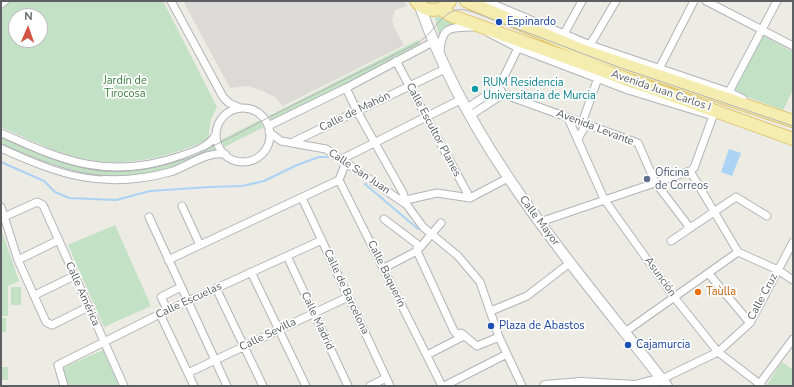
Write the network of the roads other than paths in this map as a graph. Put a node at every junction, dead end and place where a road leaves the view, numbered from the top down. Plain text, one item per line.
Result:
1 (5, 1) edge
2 (171, 1) edge
3 (450, 1) edge
4 (466, 1) edge
5 (486, 1) edge
6 (582, 1) edge
7 (616, 1) edge
8 (694, 1) edge
9 (706, 1) edge
10 (777, 1) edge
11 (1, 4) edge
12 (427, 7) edge
13 (465, 27) junction
14 (480, 27) junction
15 (762, 30) junction
16 (564, 34) junction
17 (496, 38) junction
18 (433, 42) junction
19 (590, 45) junction
20 (793, 46) edge
21 (518, 48) junction
22 (440, 56) junction
23 (396, 61) junction
24 (447, 68) junction
25 (659, 69) junction
26 (598, 78) junction
27 (410, 86) junction
28 (499, 87) junction
29 (346, 88) junction
30 (730, 92) junction
31 (504, 94) junction
32 (223, 97) junction
33 (466, 107) junction
34 (241, 108) junction
35 (357, 111) junction
36 (769, 112) junction
37 (713, 116) junction
38 (223, 117) junction
39 (426, 117) junction
40 (793, 117) edge
41 (568, 118) junction
42 (793, 121) edge
43 (584, 124) junction
44 (269, 129) junction
45 (1, 133) edge
46 (216, 134) junction
47 (307, 136) junction
48 (787, 137) edge
49 (578, 139) junction
50 (281, 141) junction
51 (292, 142) junction
52 (375, 142) junction
53 (310, 145) junction
54 (1, 148) edge
55 (265, 149) junction
56 (225, 154) junction
57 (344, 160) junction
58 (690, 171) junction
59 (508, 178) junction
60 (339, 180) junction
61 (655, 182) junction
62 (302, 198) junction
63 (470, 198) junction
64 (604, 199) junction
65 (407, 203) junction
66 (182, 206) dead end
67 (1, 207) edge
68 (714, 212) junction
69 (767, 216) dead end
70 (4, 217) junction
71 (149, 217) dead end
72 (384, 219) dead end
73 (540, 222) junction
74 (441, 223) dead end
75 (690, 228) junction
76 (432, 235) junction
77 (59, 240) junction
78 (322, 240) junction
79 (671, 241) dead end
80 (793, 242) edge
81 (200, 245) junction
82 (417, 251) junction
83 (738, 252) junction
84 (287, 256) junction
85 (18, 260) junction
86 (168, 260) junction
87 (571, 262) junction
88 (384, 268) junction
89 (778, 270) junction
90 (251, 272) junction
91 (709, 274) junction
92 (74, 276) junction
93 (793, 280) edge
94 (181, 288) junction
95 (216, 288) junction
96 (35, 295) junction
97 (348, 297) junction
98 (674, 297) junction
99 (187, 302) junction
100 (88, 307) junction
101 (168, 311) junction
102 (491, 311) junction
103 (313, 313) junction
104 (160, 314) junction
105 (750, 323) junction
106 (279, 329) junction
107 (625, 332) junction
108 (464, 336) junction
109 (499, 337) junction
110 (793, 339) edge
111 (104, 342) junction
112 (244, 347) junction
113 (718, 352) junction
114 (507, 354) junction
115 (426, 355) junction
116 (215, 361) junction
117 (188, 373) junction
118 (386, 378) junction
119 (664, 382) edge
120 (122, 385) edge
121 (590, 385) edge
122 (759, 385) edge
123 (64, 386) edge
124 (194, 386) edge
125 (227, 386) edge
126 (263, 386) edge
127 (306, 386) edge
128 (348, 386) edge
129 (370, 386) edge
130 (390, 386) edge
131 (443, 386) edge
132 (522, 386) edge
133 (545, 386) edge

1 - 11 street
2 - 32 street
3 - 12 main road
4 - 36 main road, Avenida Juan Carlos I
5 - 16 street
6 - 16 street
7 - 19 street
8 - 25 street
9 - 15 street
10 - 15 street
12 - 14 main road, Avenida Juan Carlos I
12 - 18 main road, Calle Mayor
13 - 14 street
13 - 17 street
13 - 22 street
14 - 17 street
14 - 48 main road, Avenida Juan Carlos I
15 - 20 street
15 - 30 street
16 - 19 street
17 - 21 street
18 - 22 main road, Calle Mayor
18 - 23 street
19 - 25 street
21 - 26 street
21 - 28 street
22 - 24 main road, Calle Mayor
23 - 27 street, Calle Escultor Planes
23 - 29 street
24 - 27 street, Calle de Mahón
24 - 33 main road, Calle Mayor
25 - 30 street
26 - 37 street
26 - 43 street
27 - 35 street, Calle de Mahón
27 - 39 street, Calle Escultor Planes
28 - 31 street
28 - 33 street
29 - 35 street
29 - 44 street
30 - 36 street
31 - 33 street
31 - 41 street, Avenida Levante
32 - 34 street
32 - 38 street
33 - 39 street
33 - 59 main road, Calle Mayor
34 - 38 street
34 - 44 street
35 - 47 street, Calle de Mahón
35 - 52 street
36 - 40 main road
36 - 42 main road, Avenida Juan Carlos I
37 - 48 street
37 - 58 street
38 - 46 street
39 - 52 street
39 - 63 street, Calle Escultor Planes
41 - 43 street, Avenida Levante
41 - 49 street, Asunción
43 - 49 street
43 - 61 street, Avenida Levante
44 - 50 street
44 - 55 street
45 - 46 street
46 - 56 street
47 - 51 street, Calle de Mahón
47 - 53 street, Calle de Mahón
49 - 64 street, Asunción
50 - 51 street, Calle San Juan
50 - 55 street
51 - 53 street, Calle San Juan
52 - 57 street
52 - 65 street
53 - 57 street, Calle San Juan
54 - 56 street
55 - 56 street
57 - 60 street
57 - 65 street, Calle San Juan
58 - 61 street
58 - 68 street
59 - 63 street
59 - 73 main road, Calle Mayor
60 - 62 street
60 - 88 street, Calle Baquerín
61 - 64 street
61 - 75 street, Avenida Levante
62 - 78 street, Calle de Barcelona
62 - 81 street
63 - 65 street
64 - 73 street
64 - 98 street, Asunción
65 - 76 street, Calle San Juan
66 - 81 street
67 - 70 street
68 - 69 street
68 - 75 street
68 - 83 street
70 - 77 street, Calle América
70 - 85 street
71 - 86 street
72 - 82 street
73 - 87 main road, Calle Mayor
74 - 76 street
75 - 79 street
76 - 82 street
76 - 102 street, Calle San Juan
77 - 85 street
77 - 92 street, Calle América
78 - 84 street, Calle Escuelas
78 - 97 street, Calle de Barcelona
80 - 89 street, Calle Cruz
81 - 86 street
82 - 88 street
82 - 108 street
83 - 89 street
83 - 91 street
84 - 90 street, Calle Escuelas
84 - 103 street, Calle Madrid
85 - 96 street
86 - 94 street
87 - 102 street
87 - 107 main road, Calle Mayor
88 - 115 street, Calle Baquerín
89 - 93 street
89 - 105 street, Calle Cruz
90 - 95 street, Calle Escuelas
90 - 106 street
91 - 98 street
91 - 105 street
92 - 96 street
92 - 100 street, Calle América
94 - 99 street
94 - 101 street
95 - 99 street, Calle Escuelas
95 - 112 street
96 - 100 street
97 - 103 street, Calle Sevilla
97 - 118 street, Calle de Barcelona
98 - 107 street
98 - 113 street, Asunción
99 - 101 street, Calle Escuelas
99 - 116 street
100 - 111 street, Calle América
101 - 104 street, Calle Escuelas
102 - 109 street, Calle San Juan
103 - 106 street, Calle Sevilla
103 - 128 street, Calle Madrid
104 - 111 street, Calle Escuelas
104 - 117 street
105 - 113 street, Calle Cruz
106 - 112 street, Calle Sevilla
106 - 127 street
107 - 119 main road, Calle Mayor
108 - 109 street
108 - 115 street
109 - 114 street, Calle San Juan
110 - 122 street
111 - 120 street, Calle América
111 - 123 street, Calle Escuelas
112 - 116 street, Calle Sevilla
112 - 126 street
113 - 119 street, Calle Cruz
113 - 122 street, Asunción
114 - 131 street
114 - 132 street, Calle San Juan
115 - 131 street, Calle Baquerín
116 - 117 street, Calle Sevilla
116 - 125 street
117 - 124 street
118 - 129 street
118 - 130 street, Calle de Barcelona
119 - 121 main road
121 - 133 main road

